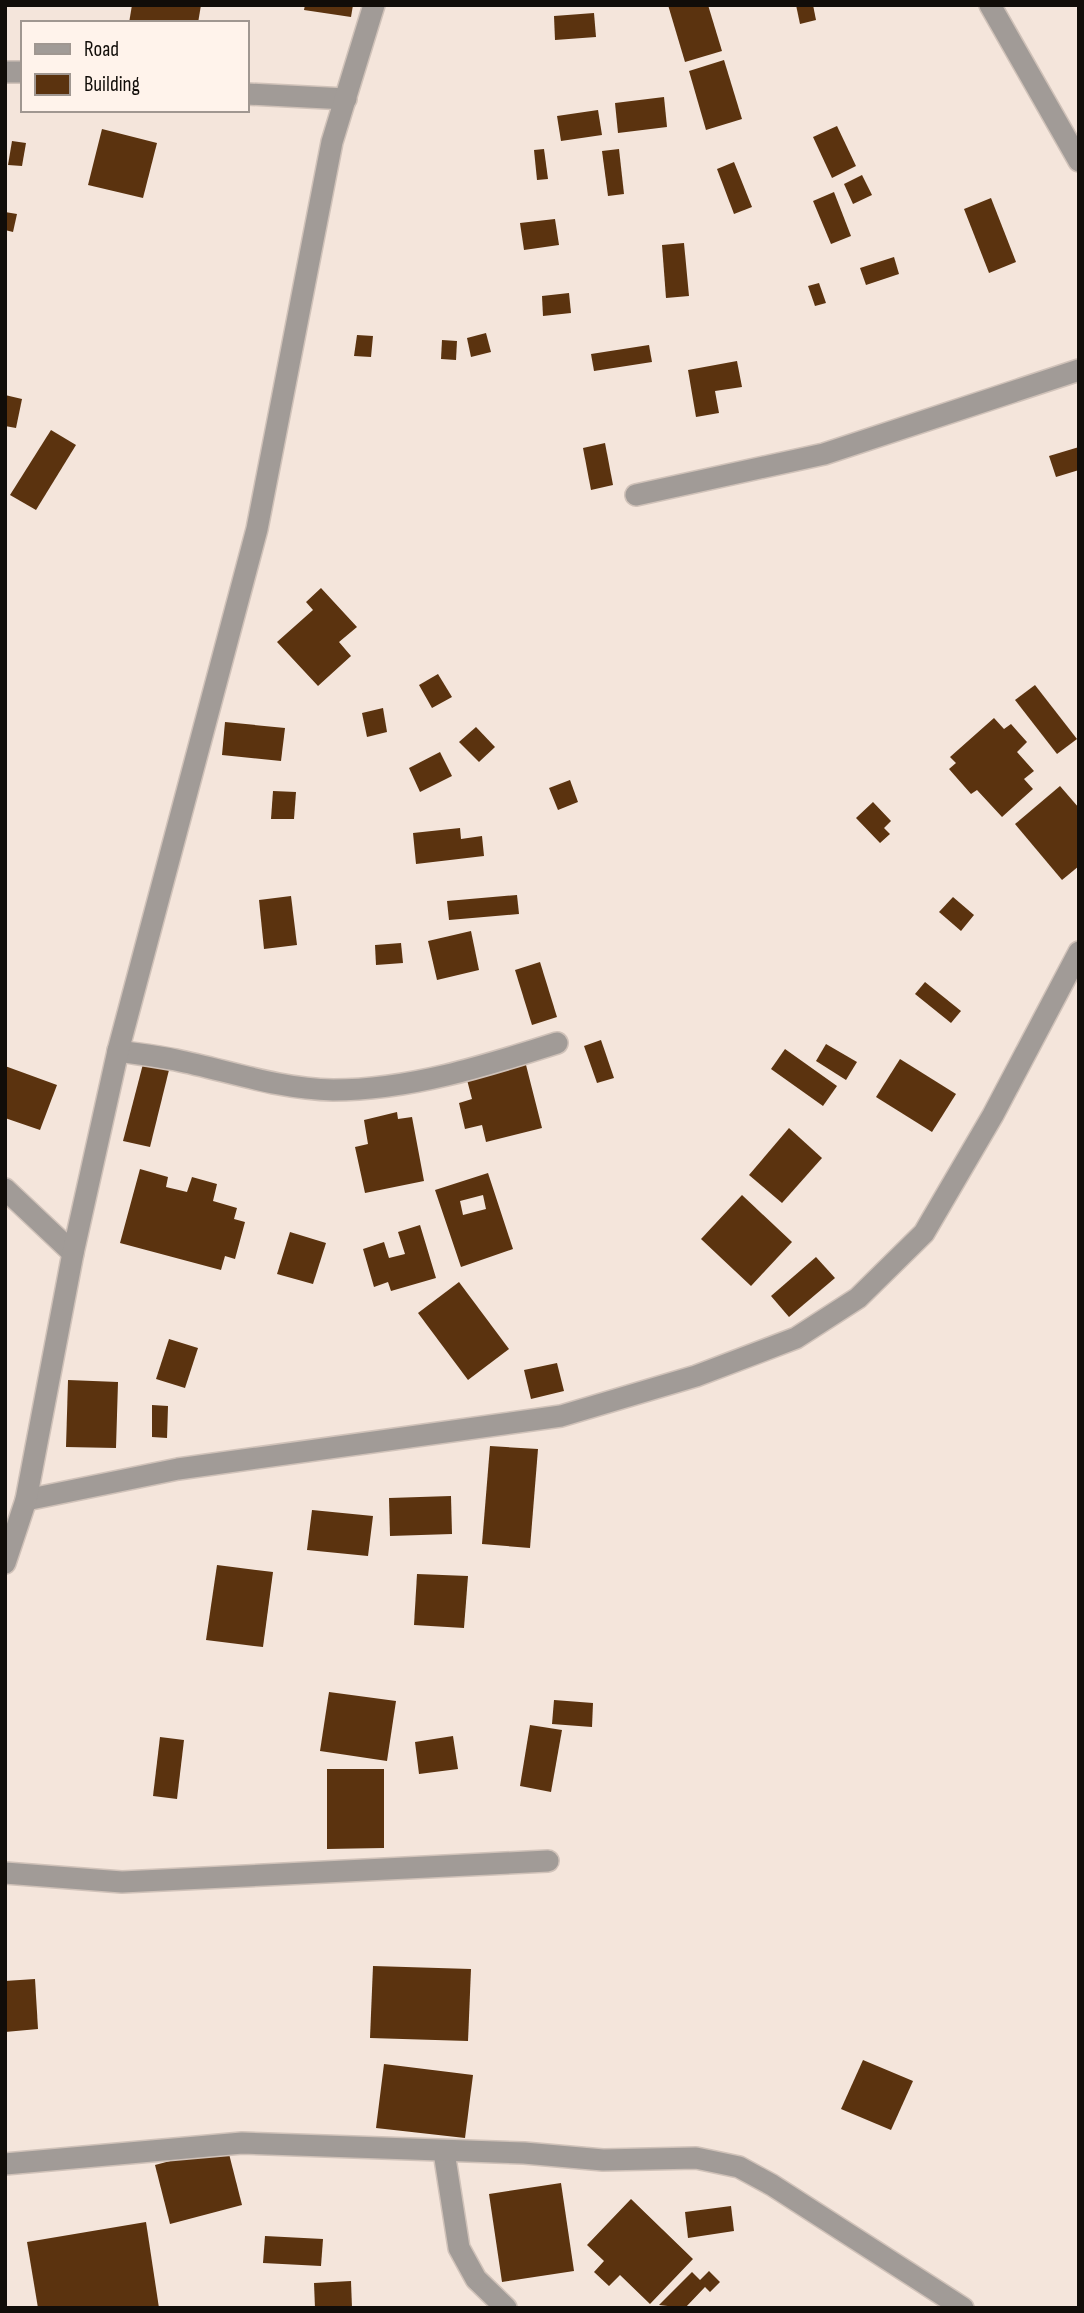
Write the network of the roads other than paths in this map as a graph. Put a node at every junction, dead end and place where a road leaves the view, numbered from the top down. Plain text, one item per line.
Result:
1 (374, 5) edge
2 (990, 5) edge
3 (248, 94) edge
4 (345, 99) junction
5 (1079, 162) edge
6 (1079, 370) edge
7 (636, 495) dead end
8 (1079, 952) edge
9 (557, 1043) dead end
10 (118, 1051) junction
11 (5, 1189) edge
12 (73, 1253) junction
13 (26, 1500) junction
14 (5, 1563) edge
15 (548, 1861) dead end
16 (5, 1873) edge
17 (444, 2152) junction
18 (5, 2164) edge
19 (506, 2308) edge
20 (963, 2308) edge

1 - 4 street
2 - 5 street
3 - 4 street
4 - 10 street
6 - 7 street
8 - 13 street
9 - 10 street
10 - 12 street
11 - 12 street
12 - 13 street
13 - 14 street
15 - 16 street
17 - 18 street
17 - 19 street
17 - 20 street

